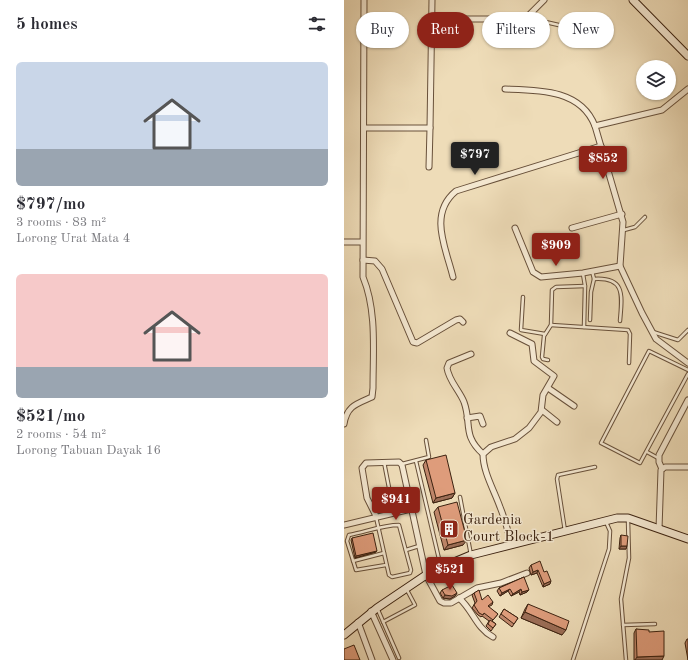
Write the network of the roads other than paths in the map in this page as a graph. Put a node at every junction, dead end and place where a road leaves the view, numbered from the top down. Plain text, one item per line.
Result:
1 (364, 0) edge
2 (432, 0) edge
3 (544, 0) edge
4 (633, 0) edge
5 (433, 12) edge
6 (533, 12) edge
7 (432, 48) edge
8 (688, 56) edge
9 (505, 89) dead end
10 (688, 89) edge
11 (595, 126) junction
12 (364, 128) junction
13 (430, 128) junction
14 (601, 146) junction
15 (429, 167) dead end
16 (622, 214) junction
17 (645, 216) dead end
18 (514, 228) dead end
19 (572, 228) dead end
20 (624, 230) junction
21 (344, 242) edge
22 (362, 242) junction
23 (362, 260) junction
24 (620, 266) junction
25 (592, 271) junction
26 (583, 273) junction
27 (453, 278) dead end
28 (594, 279) junction
29 (585, 286) junction
30 (523, 297) dead end
31 (590, 320) dead end
32 (620, 321) dead end
33 (463, 322) dead end
34 (551, 325) junction
35 (584, 327) junction
36 (688, 330) edge
37 (652, 332) junction
38 (510, 333) dead end
39 (545, 334) junction
40 (471, 354) dead end
41 (548, 360) dead end
42 (629, 362) dead end
43 (688, 362) edge
44 (688, 370) edge
45 (688, 374) edge
46 (548, 388) junction
47 (688, 400) edge
48 (574, 406) dead end
49 (542, 410) junction
50 (467, 418) junction
51 (557, 422) dead end
52 (344, 424) edge
53 (483, 424) dead end
54 (426, 440) dead end
55 (647, 452) junction
56 (483, 454) junction
57 (659, 458) junction
58 (416, 461) junction
59 (384, 462) junction
60 (402, 465) junction
61 (595, 467) dead end
62 (688, 467) edge
63 (662, 469) junction
64 (460, 497) dead end
65 (372, 506) junction
66 (411, 509) junction
67 (376, 516) junction
68 (628, 518) junction
69 (605, 520) junction
70 (344, 525) edge
71 (378, 528) junction
72 (659, 529) junction
73 (565, 532) junction
74 (688, 539) edge
75 (512, 545) junction
76 (419, 546) junction
77 (406, 550) junction
78 (384, 553) junction
79 (471, 555) junction
80 (439, 559) dead end
81 (353, 561) junction
82 (386, 565) junction
83 (527, 573) dead end
84 (426, 575) junction
85 (406, 588) junction
86 (459, 598) junction
87 (374, 610) junction
88 (358, 622) junction
89 (383, 622) junction
90 (654, 624) dead end
91 (623, 625) junction
92 (344, 635) edge
93 (493, 637) dead end
94 (399, 658) dead end
95 (372, 660) edge
96 (393, 660) edge
97 (573, 660) edge
98 (626, 660) edge

1 - 12 street
2 - 5 street
3 - 6 street
4 - 8 street
7 - 13 street
9 - 11 street
10 - 11 street
11 - 14 street
12 - 13 street
12 - 22 street
13 - 15 street
14 - 16 street
14 - 27 street
16 - 19 street
16 - 20 street
17 - 20 lane
18 - 26 street
20 - 24 street
21 - 22 street
22 - 23 street
23 - 33 street
23 - 52 street
24 - 25 street
24 - 37 street
25 - 26 street
25 - 28 lane
26 - 29 lane
28 - 31 lane
28 - 32 lane
29 - 34 lane
29 - 35 lane
30 - 39 lane
34 - 35 lane
34 - 39 lane
35 - 42 lane
36 - 37 lane
37 - 43 street
38 - 46 street
39 - 41 lane
40 - 50 street
44 - 55 lane
45 - 55 lane
46 - 48 street
46 - 49 street
47 - 57 street
49 - 51 street
49 - 56 street
50 - 53 street
50 - 56 street
54 - 58 lane
55 - 57 lane
56 - 75 street
57 - 63 street
58 - 60 lane
58 - 80 lane
59 - 60 street
59 - 65 lane
59 - 65 street
60 - 66 street
61 - 73 lane
62 - 63 street
63 - 72 street
64 - 79 lane
65 - 67 street
66 - 67 street
66 - 76 street
67 - 70 street
67 - 71 lane
68 - 69 street
68 - 72 street
68 - 91 lane
69 - 73 street
69 - 97 lane
71 - 77 lane
71 - 78 lane
71 - 81 lane
72 - 74 street
73 - 75 street
75 - 79 street
76 - 77 lane
76 - 84 street
77 - 82 lane
78 - 81 lane
78 - 82 lane
79 - 84 street
81 - 82 lane
83 - 86 street
84 - 85 street
84 - 86 street
85 - 87 street
85 - 89 lane
86 - 93 street
87 - 88 street
87 - 89 lane
87 - 96 street
88 - 92 street
88 - 95 street
89 - 94 lane
90 - 91 lane
91 - 98 lane

